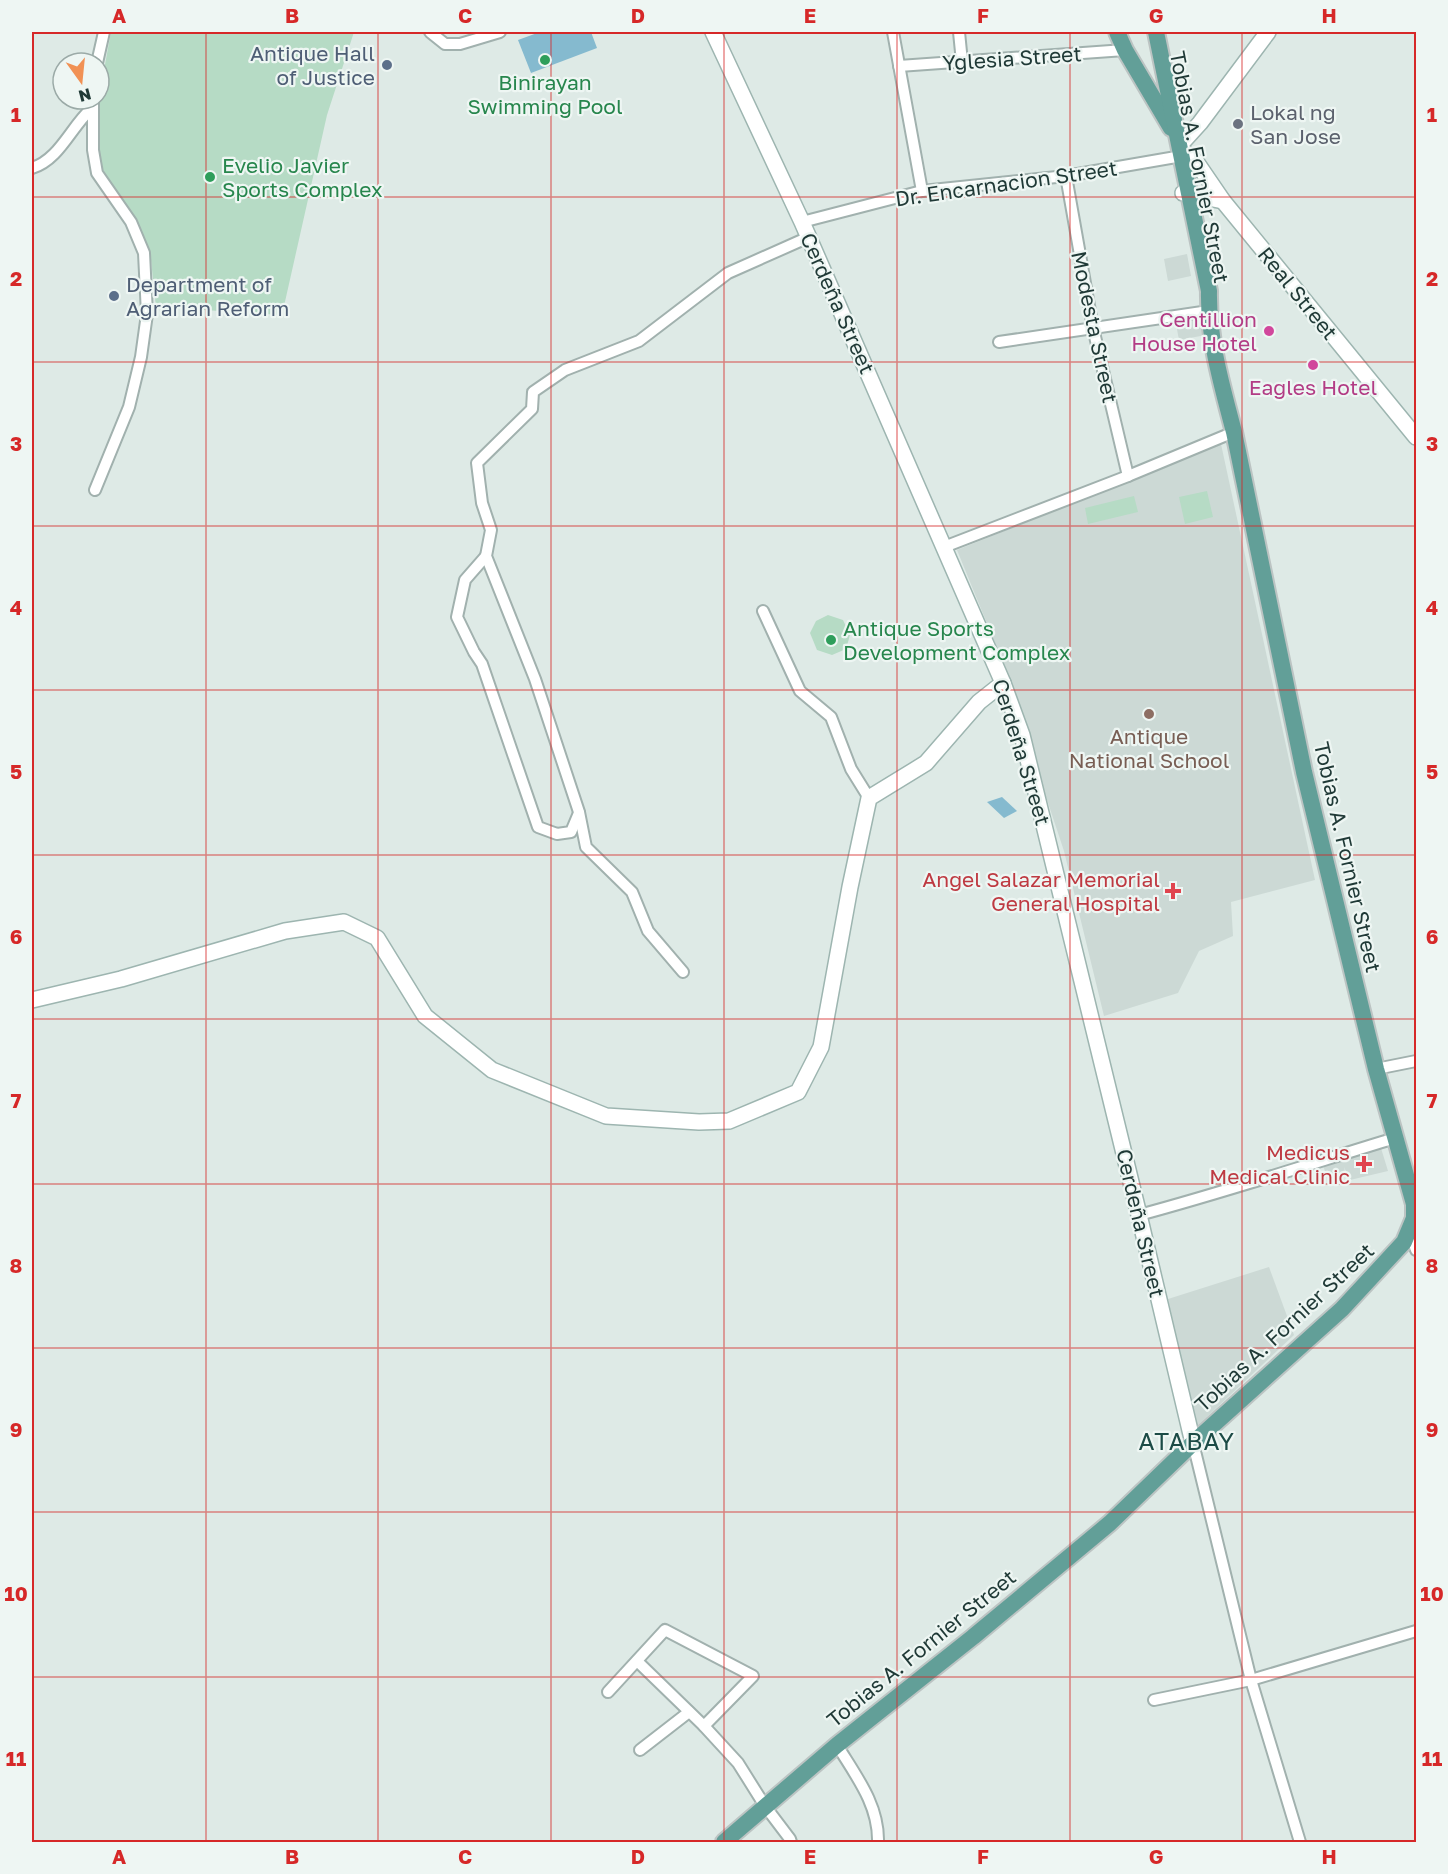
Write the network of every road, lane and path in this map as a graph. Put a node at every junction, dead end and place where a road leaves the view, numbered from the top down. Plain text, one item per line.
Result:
1 (104, 32) edge
2 (430, 32) edge
3 (500, 32) edge
4 (713, 32) edge
5 (893, 32) edge
6 (959, 32) edge
7 (1117, 32) edge
8 (1150, 32) edge
9 (1156, 32) edge
10 (1268, 32) edge
11 (1125, 50) junction
12 (100, 51) edge
13 (962, 62) junction
14 (899, 66) junction
15 (87, 111) edge
16 (92, 111) edge
17 (1171, 128) junction
18 (1179, 150) junction
19 (32, 168) edge
20 (1066, 176) junction
21 (922, 191) junction
22 (1187, 194) junction
23 (1223, 201) junction
24 (802, 222) junction
25 (809, 237) junction
26 (1209, 311) junction
27 (1093, 328) junction
28 (999, 342) dead end
29 (1234, 432) junction
30 (1416, 437) edge
31 (1128, 477) junction
32 (95, 490) dead end
33 (944, 547) junction
34 (486, 556) junction
35 (763, 611) dead end
36 (1003, 683) junction
37 (869, 798) junction
38 (579, 813) junction
39 (683, 972) dead end
40 (32, 1000) edge
41 (1416, 1061) edge
42 (1376, 1069) junction
43 (1395, 1138) junction
44 (1415, 1204) edge
45 (1139, 1215) junction
46 (1410, 1232) junction
47 (1416, 1250) edge
48 (1192, 1443) junction
49 (1416, 1631) edge
50 (637, 1661) junction
51 (1251, 1680) junction
52 (608, 1692) dead end
53 (1154, 1700) dead end
54 (689, 1712) junction
55 (704, 1726) junction
56 (837, 1745) junction
57 (640, 1750) dead end
58 (765, 1806) junction
59 (723, 1842) edge
60 (791, 1842) edge
61 (878, 1842) edge
62 (1300, 1842) edge

1 - 12 street
2 - 3 street
4 - 24 main road, Cerdeña Street
5 - 14 street
6 - 13 street
7 - 11 main road
8 - 17 main road, Tobias A. Fornier Street
9 - 18 main road, Tobias A. Fornier Street
10 - 18 main road
11 - 13 street, Yglesia Street
11 - 17 main road
13 - 14 street, Yglesia Street
14 - 21 street
15 - 19 street
16 - 32 street
17 - 18 main road, Tobias A. Fornier Street
18 - 20 street, Dr. Encarnacion Street
18 - 22 main road, Tobias A. Fornier Street
18 - 23 main road, Real Street
20 - 21 street, Dr. Encarnacion Street
20 - 27 street, Modesta Street
21 - 24 street, Dr. Encarnacion Street
22 - 23 main road
22 - 26 main road, Tobias A. Fornier Street
23 - 30 main road, Real Street
24 - 25 main road, Cerdeña Street
25 - 33 main road, Cerdeña Street
25 - 34 street
26 - 27 street
26 - 29 main road, Tobias A. Fornier Street
27 - 28 street
27 - 31 street, Modesta Street
29 - 31 street
29 - 42 main road, Tobias A. Fornier Street
31 - 33 street
33 - 36 main road, Cerdeña Street
34 - 38 street
34 - 38 street
35 - 37 street
36 - 37 main road
36 - 45 main road, Cerdeña Street
37 - 40 main road
38 - 39 street
41 - 42 street
42 - 43 main road, Tobias A. Fornier Street
43 - 44 main road, Tobias A. Fornier Street
43 - 45 street
44 - 46 main road, Tobias A. Fornier Street
45 - 48 main road, Cerdeña Street
46 - 47 street
46 - 48 main road, Tobias A. Fornier Street
48 - 51 street
48 - 56 main road, Tobias A. Fornier Street
49 - 51 street
50 - 52 street
50 - 54 street
50 - 55 street
51 - 53 street
51 - 62 street
54 - 55 street
54 - 57 street
55 - 58 street
56 - 58 main road, Tobias A. Fornier Street
56 - 61 street
58 - 59 main road, Tobias A. Fornier Street
58 - 60 street

